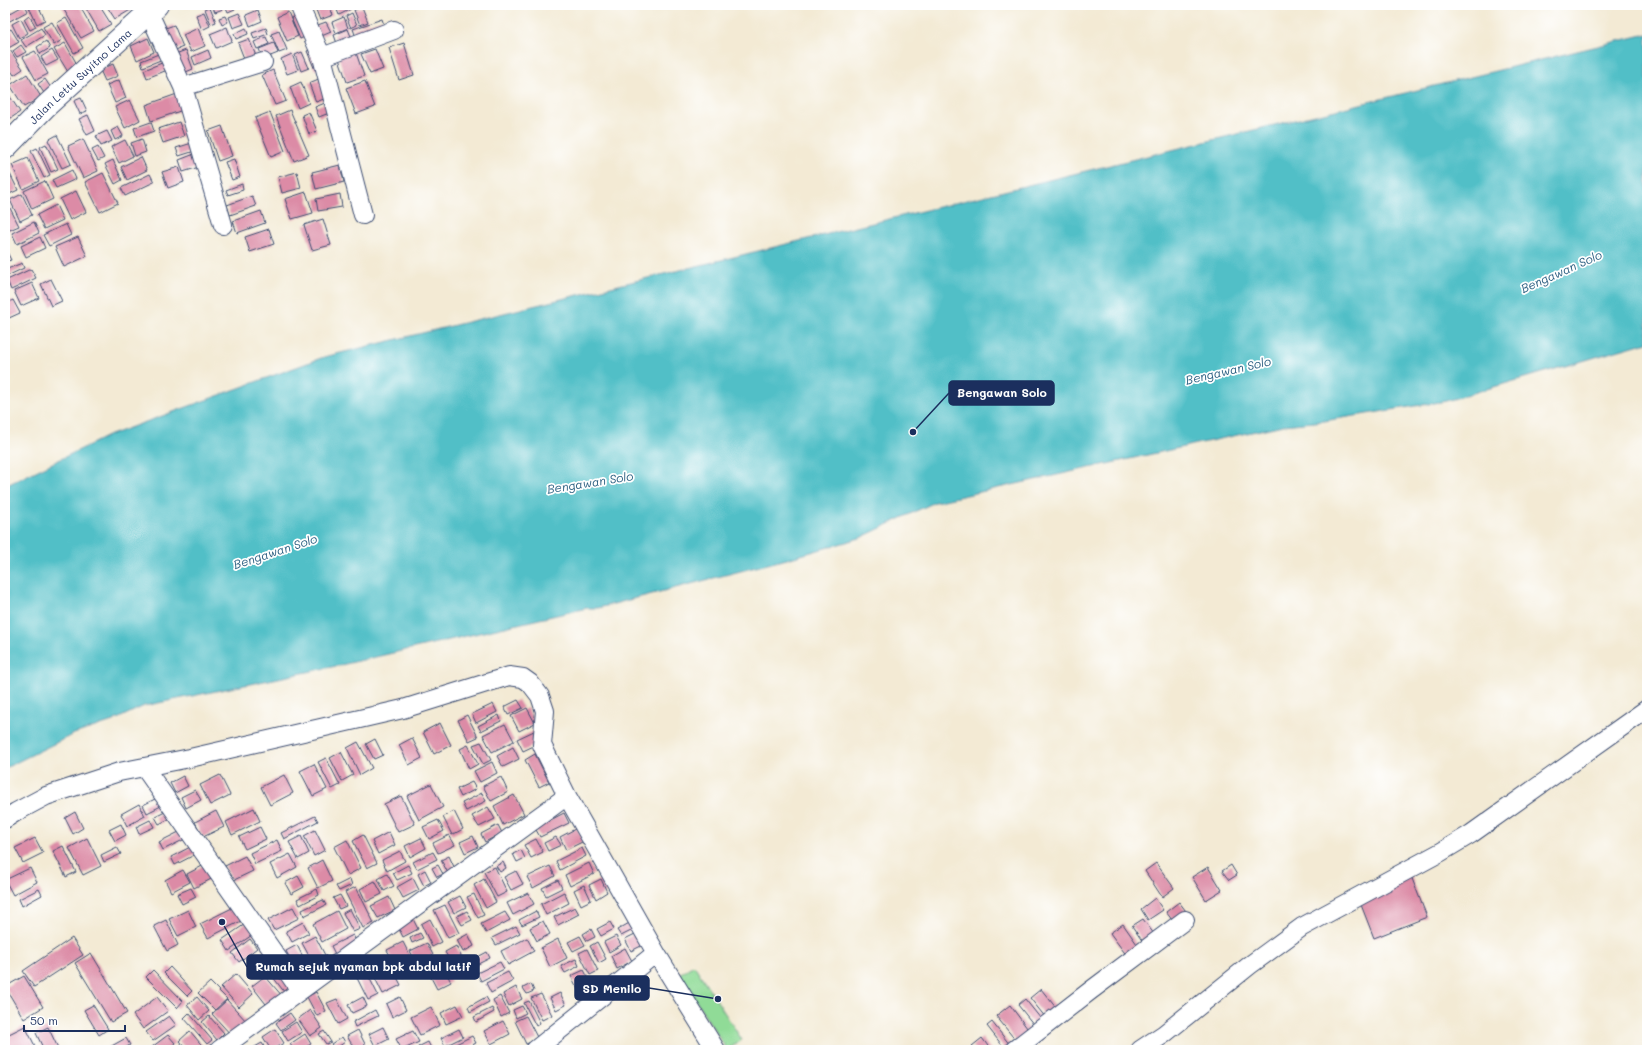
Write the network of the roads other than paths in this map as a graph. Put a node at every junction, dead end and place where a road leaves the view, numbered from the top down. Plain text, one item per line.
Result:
1 (299, 5) edge
2 (153, 9) edge
3 (394, 30) dead end
4 (322, 57) junction
5 (263, 62) dead end
6 (183, 87) junction
7 (5, 148) edge
8 (363, 215) dead end
9 (223, 224) dead end
10 (1647, 710) edge
11 (144, 767) junction
12 (567, 796) junction
13 (5, 820) edge
14 (1185, 920) dead end
15 (656, 953) junction
16 (300, 990) junction
17 (223, 1049) edge
18 (535, 1050) edge
19 (716, 1050) edge
20 (1014, 1050) edge
21 (1140, 1050) edge

1 - 4 street
2 - 6 street
2 - 7 main road, Jalan Lettu Suyitno Lama
3 - 4 street
4 - 8 street
5 - 6 street
6 - 9 street
10 - 21 street
11 - 12 street
11 - 13 street
11 - 16 street
12 - 15 street
12 - 16 street
14 - 20 street
15 - 18 street
15 - 19 street
16 - 17 street

